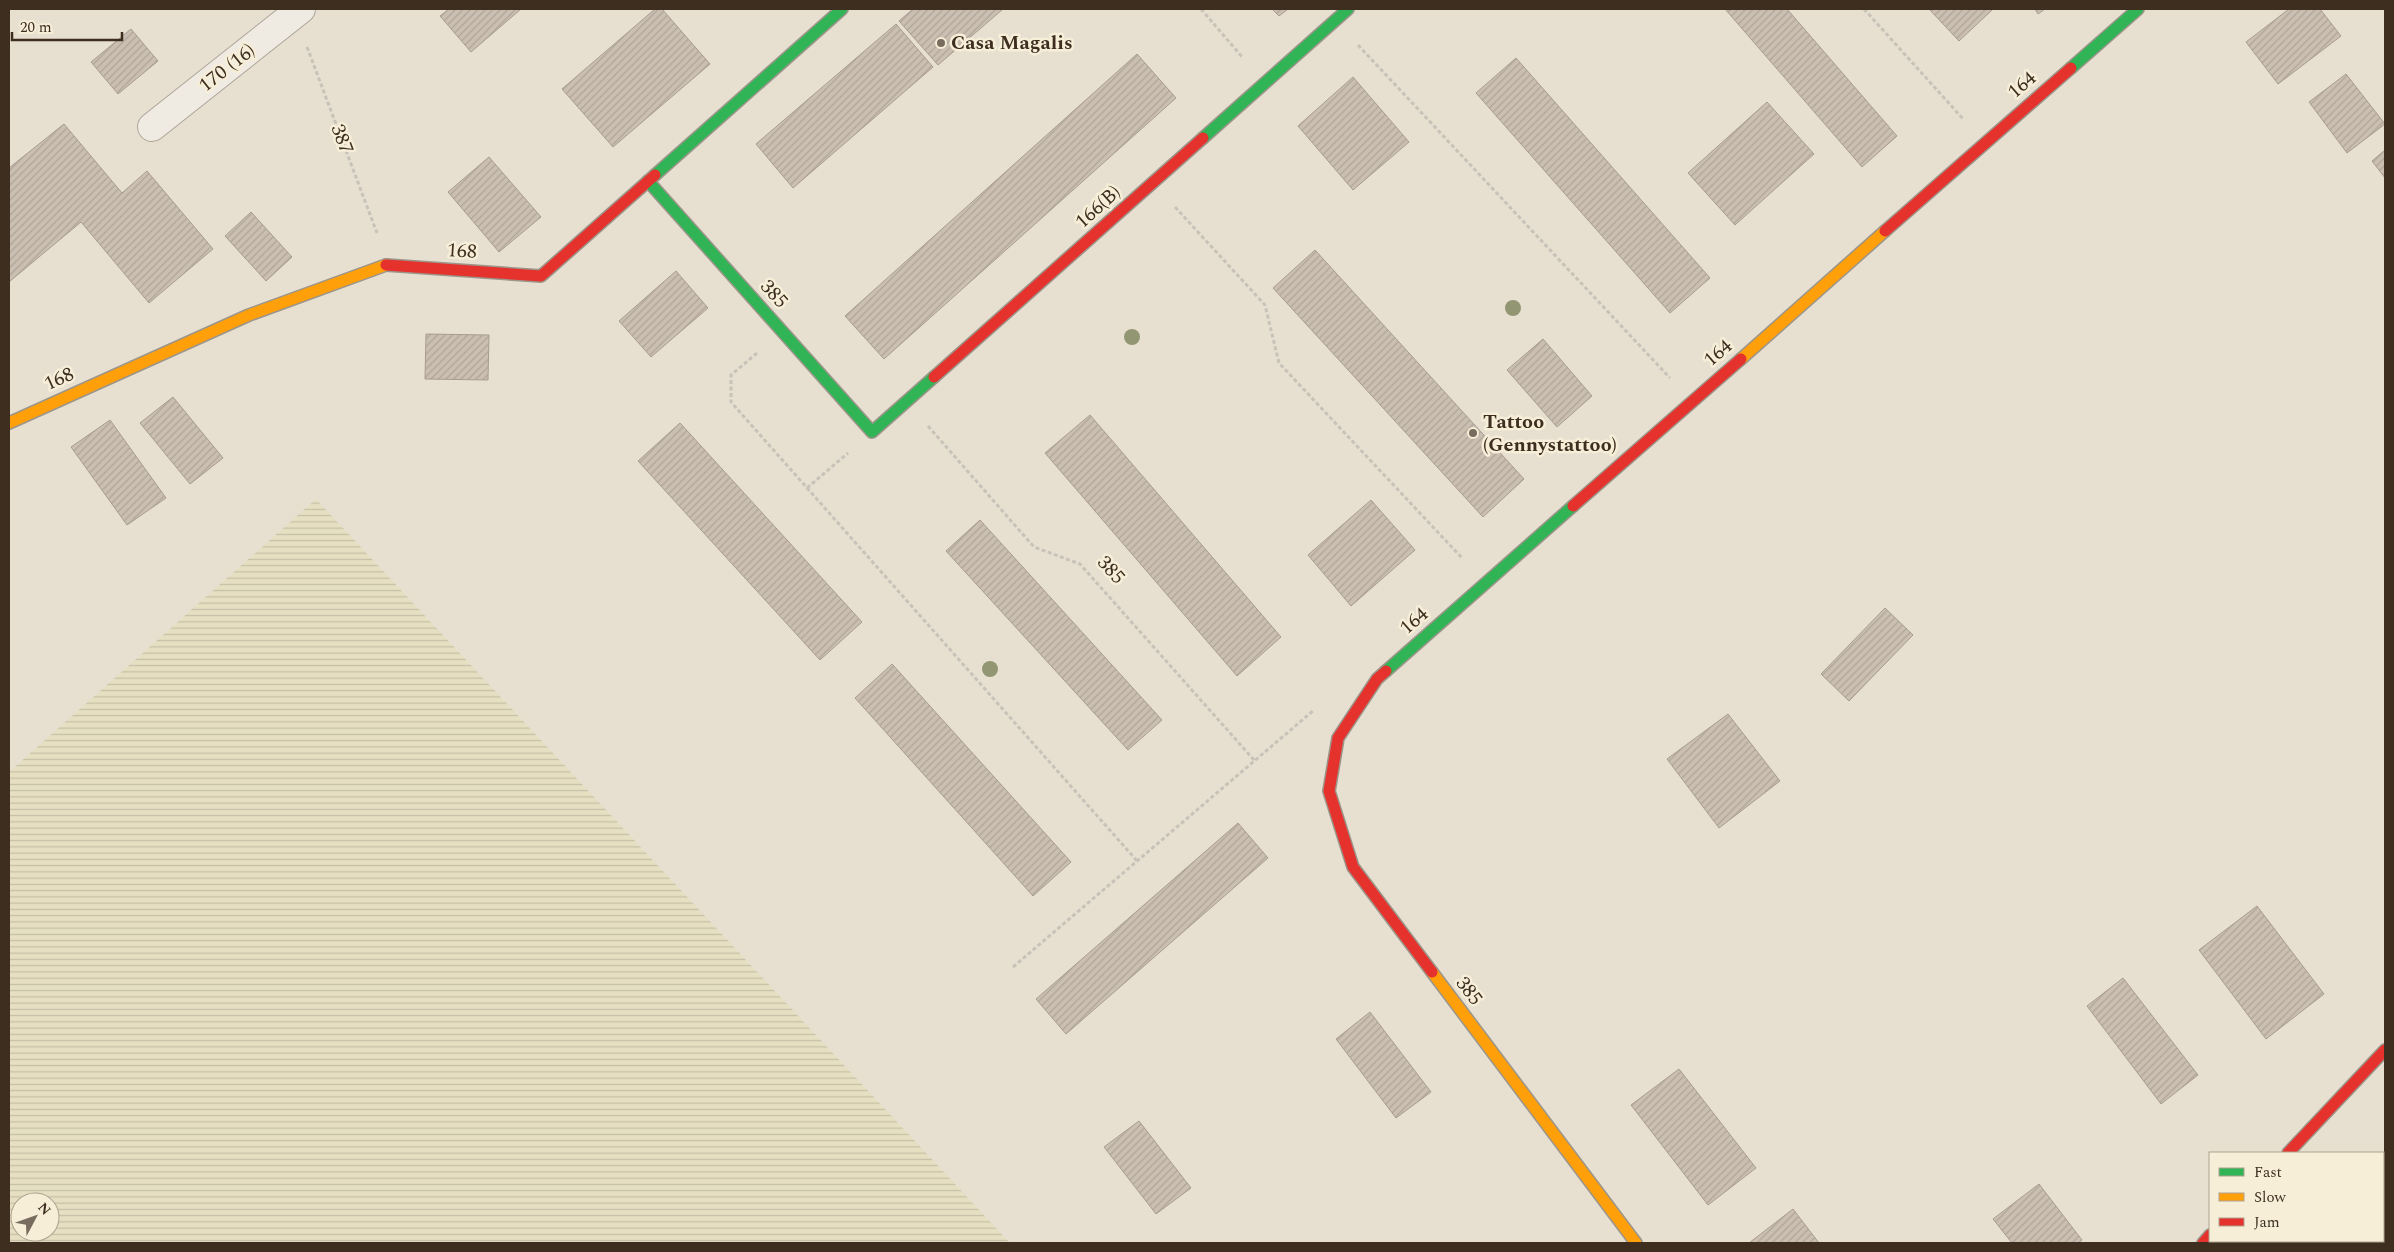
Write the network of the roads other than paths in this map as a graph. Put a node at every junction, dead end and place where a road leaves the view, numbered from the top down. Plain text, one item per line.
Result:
1 (842, 9) edge
2 (1348, 9) edge
3 (2138, 9) edge
4 (298, 11) edge
5 (152, 127) dead end
6 (648, 181) junction
7 (9, 423) edge
8 (872, 432) joint
9 (1338, 738) joint
10 (2385, 1050) edge
11 (2289, 1152) edge
12 (1636, 1243) edge

1 - 6 street, 168
2 - 8 street, 166(B)
3 - 9 street, 164
4 - 5 street, 170 (16)
6 - 7 street, 168
6 - 8 street, 385
9 - 12 street, 385
10 - 11 street

